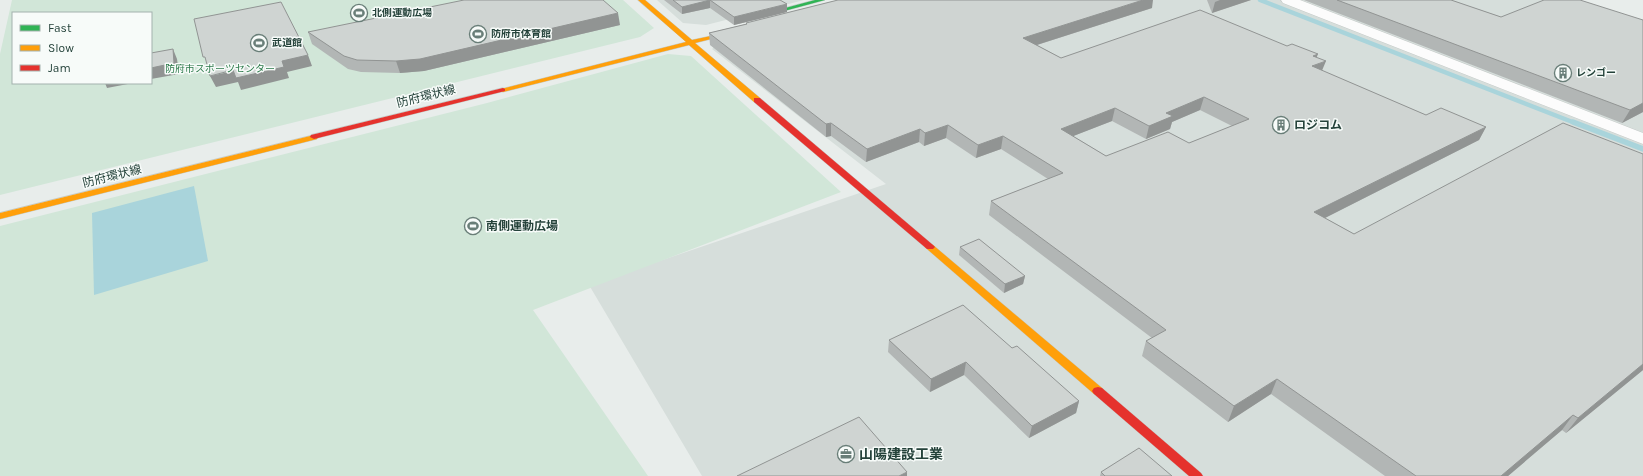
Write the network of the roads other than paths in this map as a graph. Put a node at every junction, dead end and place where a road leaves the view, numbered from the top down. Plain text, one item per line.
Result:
1 (641, 0) edge
2 (822, 0) edge
3 (1288, 0) edge
4 (828, 8) edge
5 (748, 18) edge
6 (760, 25) edge
7 (744, 29) edge
8 (685, 34) junction
9 (666, 38) dead end
10 (691, 42) junction
11 (1643, 139) edge
12 (0, 216) edge
13 (1197, 476) edge

1 - 8 main road
2 - 5 main road
3 - 11 street
4 - 6 main road
7 - 10 main road, 防府環状線
8 - 9 main road
8 - 10 main road
10 - 12 main road, 防府環状線
10 - 13 main road

